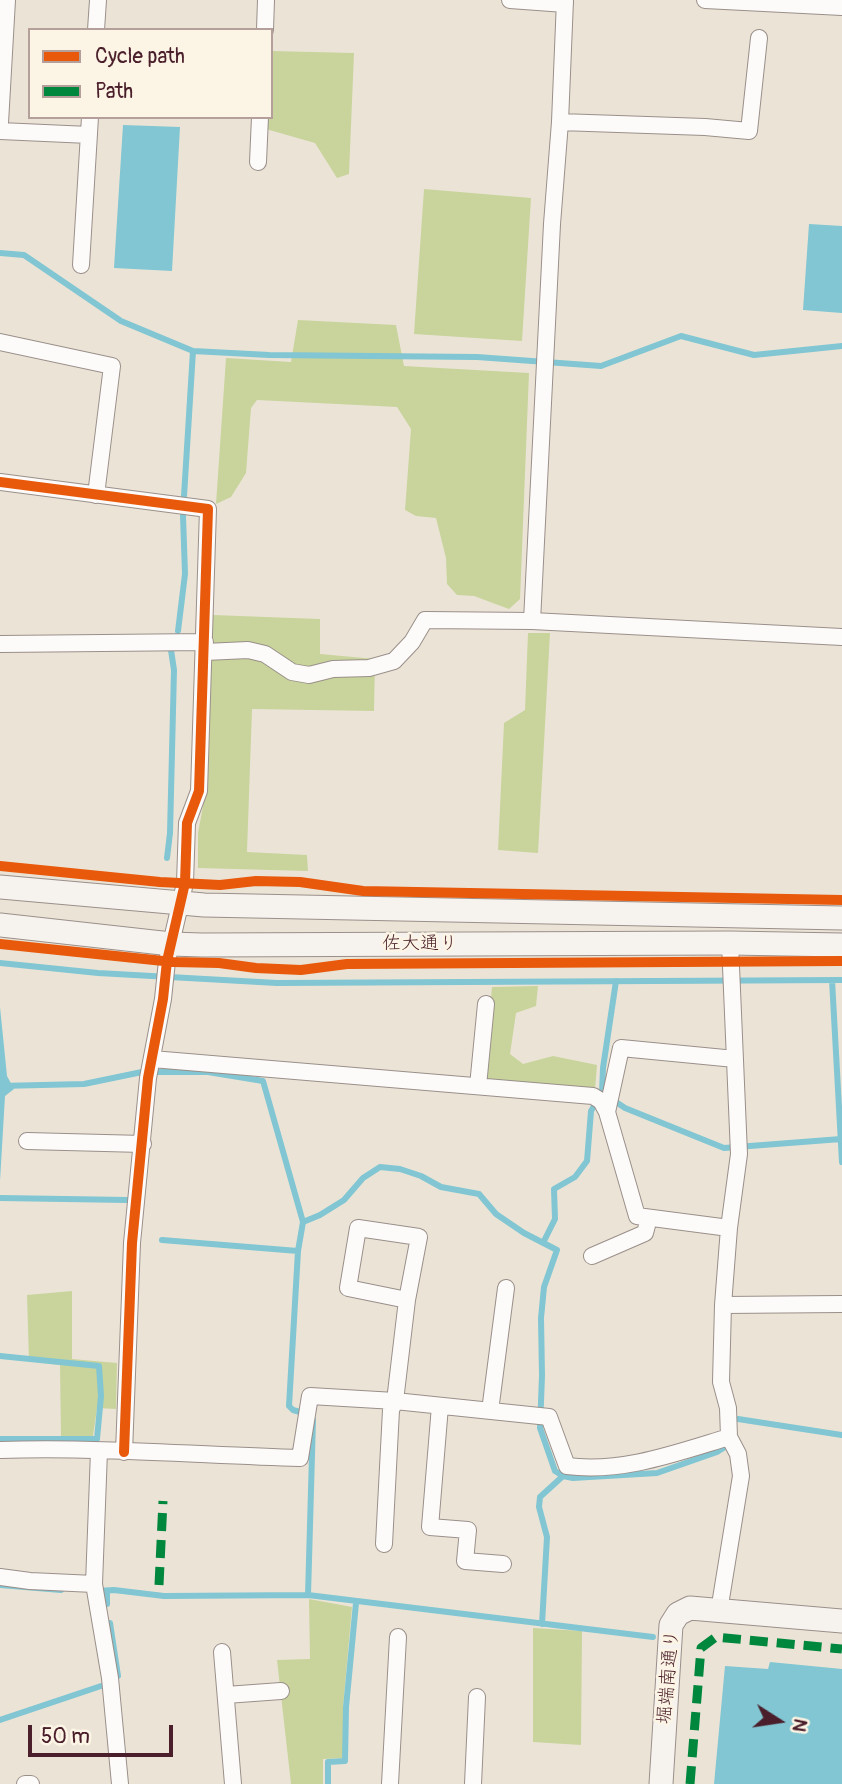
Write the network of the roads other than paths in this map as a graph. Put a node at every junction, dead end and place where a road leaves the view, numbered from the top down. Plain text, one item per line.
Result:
1 (7, 0) edge
2 (98, 0) edge
3 (267, 0) edge
4 (510, 0) edge
5 (705, 0) edge
6 (565, 2) edge
7 (842, 7) edge
8 (96, 28) edge
9 (265, 28) edge
10 (759, 38) dead end
11 (90, 119) edge
12 (260, 119) edge
13 (560, 122) junction
14 (0, 123) edge
15 (0, 131) edge
16 (89, 135) junction
17 (258, 162) dead end
18 (80, 265) dead end
19 (0, 342) edge
20 (0, 482) edge
21 (96, 495) junction
22 (532, 621) junction
23 (842, 637) edge
24 (0, 644) edge
25 (205, 647) junction
26 (0, 887) edge
27 (181, 903) junction
28 (842, 918) edge
29 (0, 925) edge
30 (730, 943) junction
31 (171, 944) junction
32 (842, 945) edge
33 (486, 1004) dead end
34 (735, 1059) junction
35 (150, 1068) junction
36 (478, 1086) junction
37 (604, 1101) junction
38 (27, 1141) dead end
39 (143, 1144) junction
40 (649, 1218) junction
41 (729, 1228) junction
42 (592, 1256) dead end
43 (506, 1288) dead end
44 (407, 1300) junction
45 (842, 1304) edge
46 (723, 1305) junction
47 (395, 1401) junction
48 (440, 1406) junction
49 (490, 1411) junction
50 (729, 1437) junction
51 (0, 1450) edge
52 (99, 1451) junction
53 (124, 1452) junction
54 (384, 1544) dead end
55 (503, 1564) dead end
56 (0, 1577) edge
57 (96, 1590) junction
58 (719, 1611) junction
59 (842, 1621) edge
60 (398, 1637) dead end
61 (222, 1652) dead end
62 (281, 1691) dead end
63 (226, 1695) junction
64 (477, 1697) dead end
65 (25, 1784) edge
66 (31, 1784) edge
67 (120, 1784) edge
68 (233, 1784) edge
69 (390, 1784) edge
70 (473, 1784) edge
71 (661, 1784) edge

1 - 14 street
2 - 8 street
3 - 9 street
4 - 6 street
5 - 7 street
6 - 13 street
10 - 13 street
11 - 16 street
12 - 17 street
13 - 22 street
15 - 16 street
16 - 18 street
19 - 21 street
20 - 21 street
21 - 25 street
22 - 23 street
22 - 25 street
24 - 25 street
25 - 27 street
26 - 27 main road, 佐大通り
27 - 28 main road, 佐大通り
27 - 31 street
29 - 31 main road, 佐大通り
30 - 31 main road, 佐大通り
30 - 32 main road, 佐大通り
30 - 34 street
31 - 35 street
33 - 36 street
34 - 37 street
34 - 41 street
35 - 36 street
35 - 39 street
36 - 37 street
37 - 40 street
38 - 39 street
39 - 53 street
40 - 41 street
40 - 42 street
41 - 46 street
43 - 49 street
44 - 44 street
44 - 47 street
45 - 46 street
46 - 50 street
47 - 48 street
47 - 53 street
47 - 54 street
48 - 49 street
48 - 55 street
49 - 50 street
50 - 58 street
51 - 52 street
52 - 53 street
52 - 57 street
56 - 57 street
57 - 67 street
58 - 59 main road, 堀端南通り
58 - 71 main road, 堀端南通り
60 - 69 street
61 - 63 street
62 - 63 street
63 - 68 street
64 - 70 street
65 - 66 street

